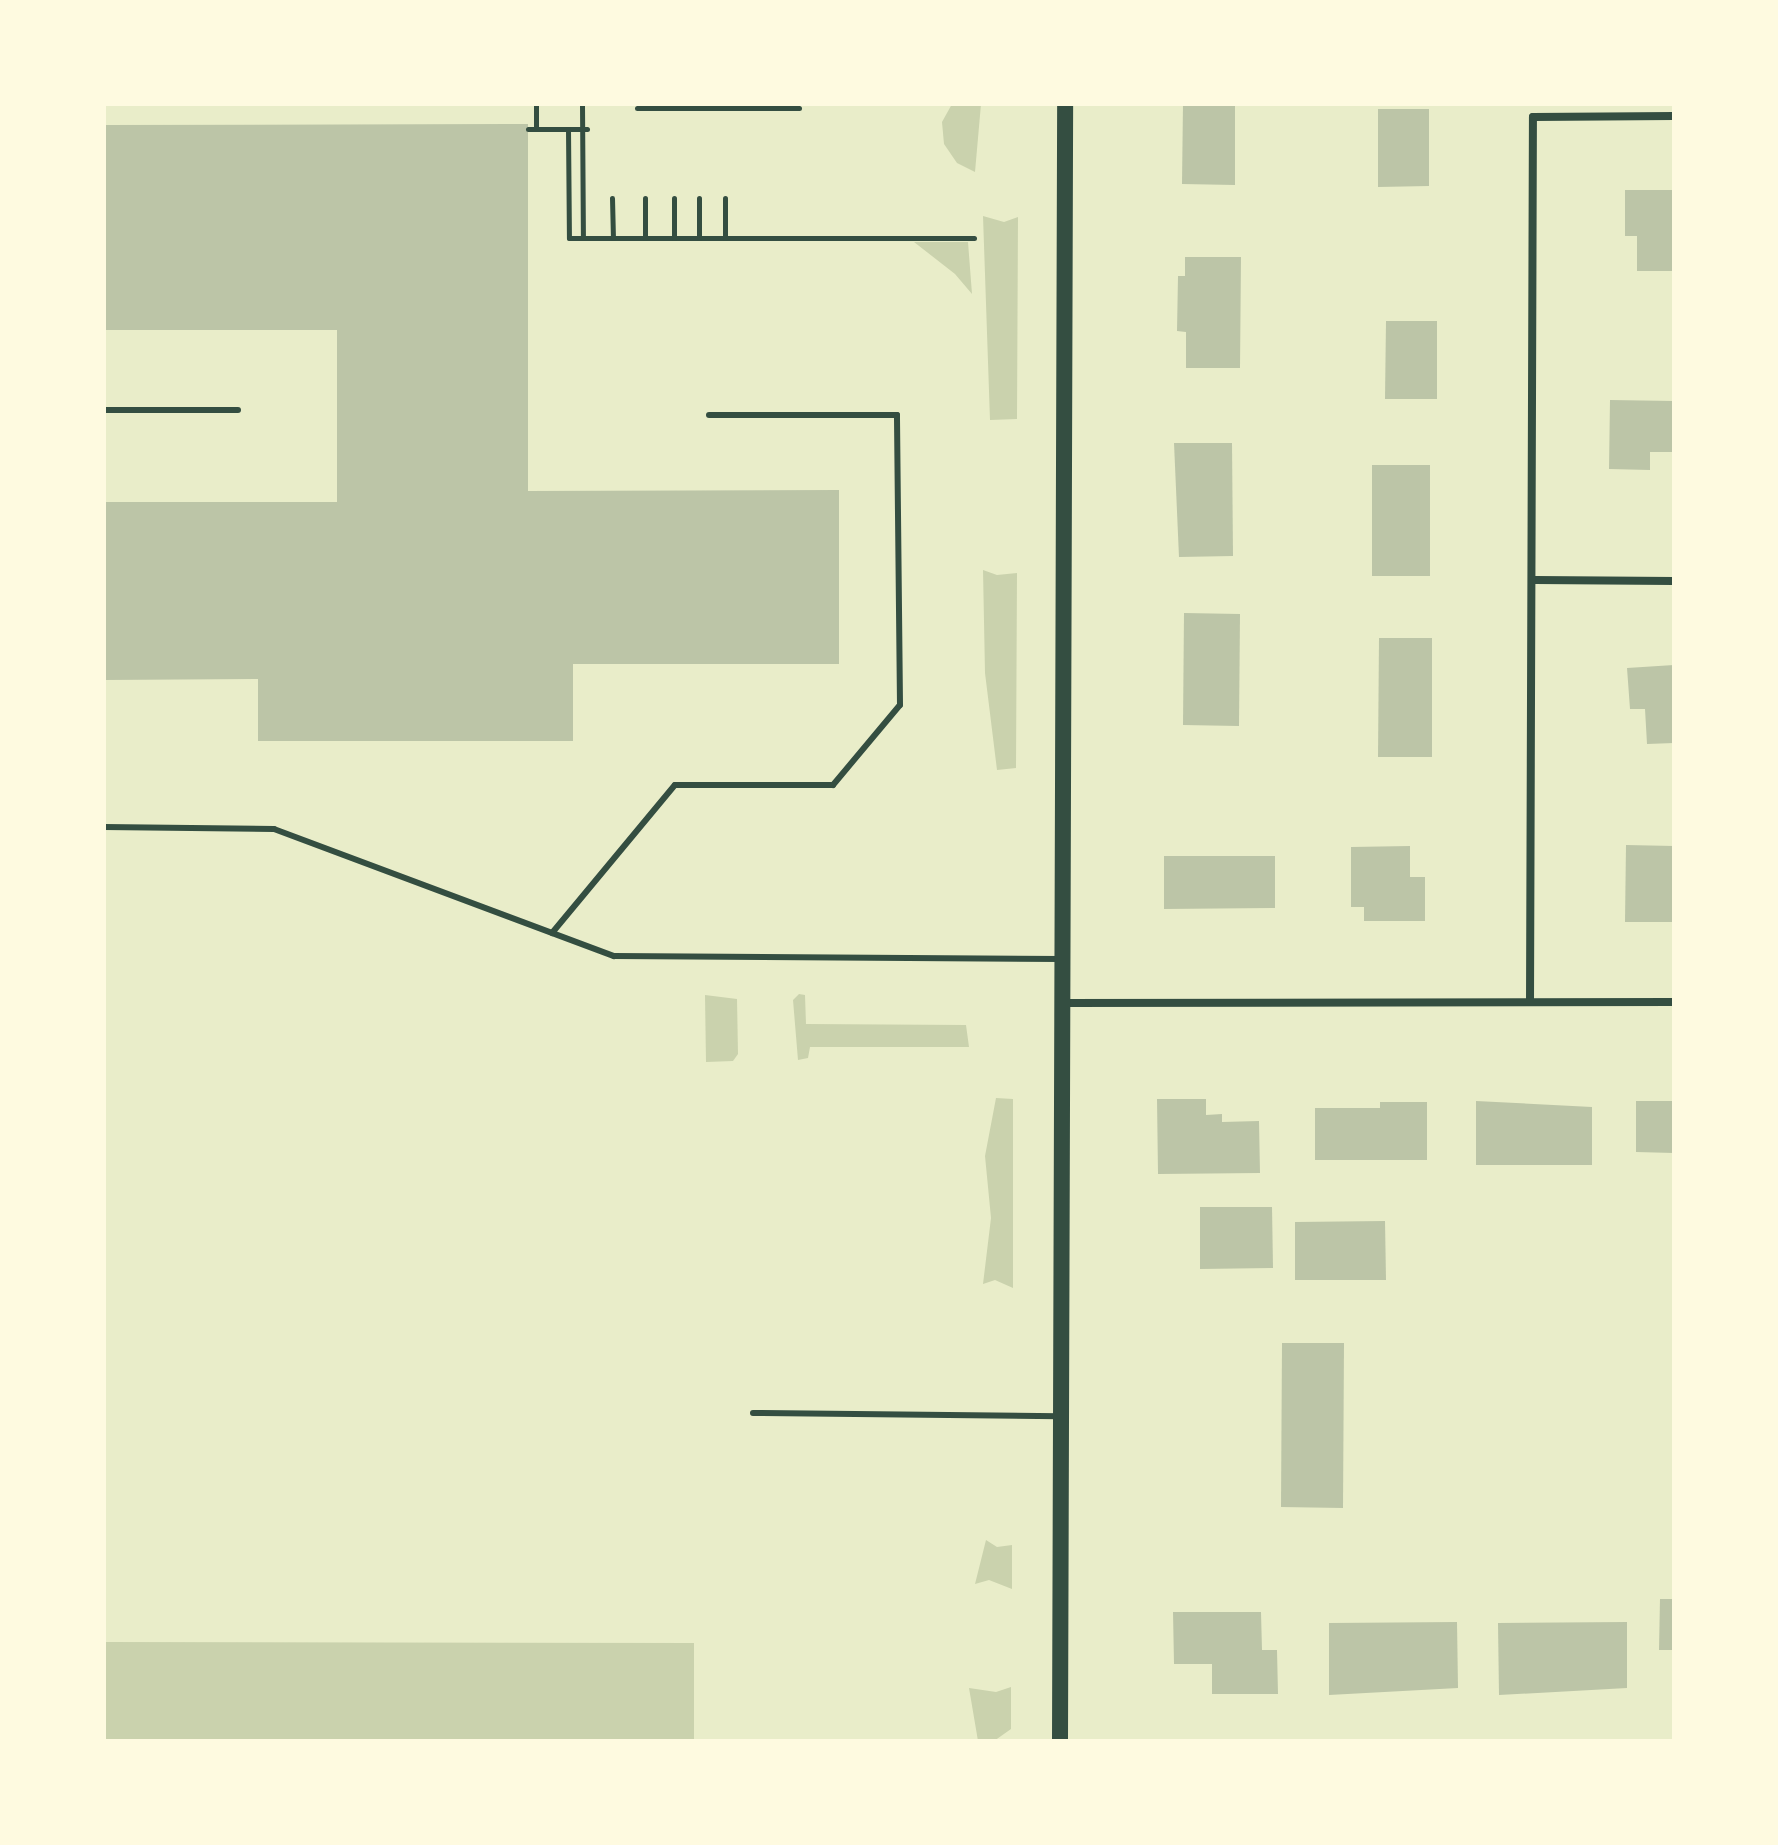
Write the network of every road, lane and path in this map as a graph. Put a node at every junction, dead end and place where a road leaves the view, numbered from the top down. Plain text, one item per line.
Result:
1 (536, 104) edge
2 (582, 104) edge
3 (1065, 104) edge
4 (637, 108) dead end
5 (799, 108) dead end
6 (1674, 116) edge
7 (528, 129) dead end
8 (536, 129) junction
9 (568, 129) junction
10 (584, 129) junction
11 (612, 198) dead end
12 (645, 198) dead end
13 (674, 198) dead end
14 (699, 198) dead end
15 (725, 198) dead end
16 (583, 238) junction
17 (613, 238) junction
18 (645, 238) junction
19 (674, 238) junction
20 (699, 238) junction
21 (725, 238) junction
22 (974, 238) dead end
23 (104, 410) edge
24 (238, 410) dead end
25 (709, 415) dead end
26 (1535, 580) junction
27 (1674, 581) edge
28 (104, 827) edge
29 (552, 933) junction
30 (1061, 959) junction
31 (1530, 1002) junction
32 (1674, 1002) edge
33 (1061, 1003) junction
34 (753, 1413) dead end
35 (1060, 1416) junction
36 (1060, 1741) edge

1 - 8 path
2 - 10 path
3 - 30 main road
4 - 5 path
6 - 26 street
7 - 8 path
8 - 9 path
9 - 10 path
9 - 16 path
10 - 16 path
11 - 17 path
12 - 18 path
13 - 19 path
14 - 20 path
15 - 21 path
16 - 17 path
17 - 18 path
18 - 19 path
19 - 20 path
20 - 21 path
21 - 22 path
23 - 24 lane
25 - 29 lane
26 - 27 street
26 - 31 street
28 - 29 lane
29 - 30 lane
30 - 33 main road
31 - 32 street
31 - 33 street
33 - 35 main road
34 - 35 lane
35 - 36 main road

